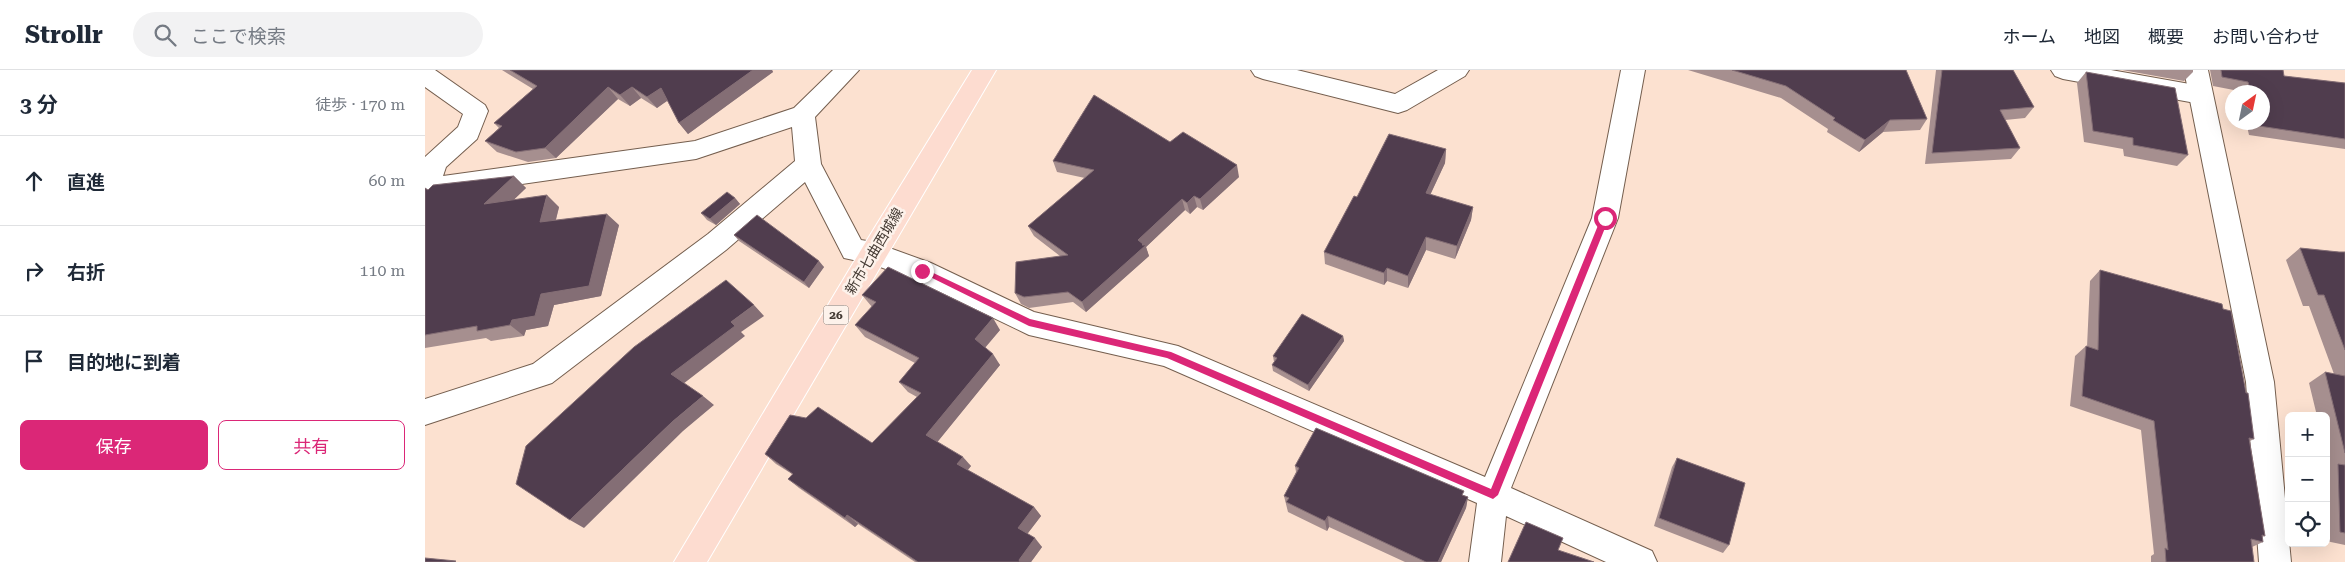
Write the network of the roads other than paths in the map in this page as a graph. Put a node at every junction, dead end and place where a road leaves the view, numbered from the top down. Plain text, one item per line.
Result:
1 (847, 70) edge
2 (984, 70) edge
3 (1263, 70) edge
4 (1457, 70) edge
5 (1633, 70) edge
6 (2063, 70) edge
7 (425, 76) edge
8 (2198, 83) edge
9 (803, 114) junction
10 (808, 164) junction
11 (426, 188) edge
12 (873, 252) junction
13 (425, 412) edge
14 (1493, 495) junction
15 (690, 562) edge
16 (1485, 562) edge
17 (1641, 562) edge
18 (2275, 562) edge

1 - 9 street
2 - 12 main road, 新市七曲西城線 / 26
3 - 4 street
5 - 14 street
6 - 8 street
7 - 11 street
8 - 18 street
9 - 10 street
9 - 11 street
10 - 12 street
10 - 13 street
12 - 14 street
12 - 15 main road, 新市七曲西城線 / 26
14 - 16 street
14 - 17 street

